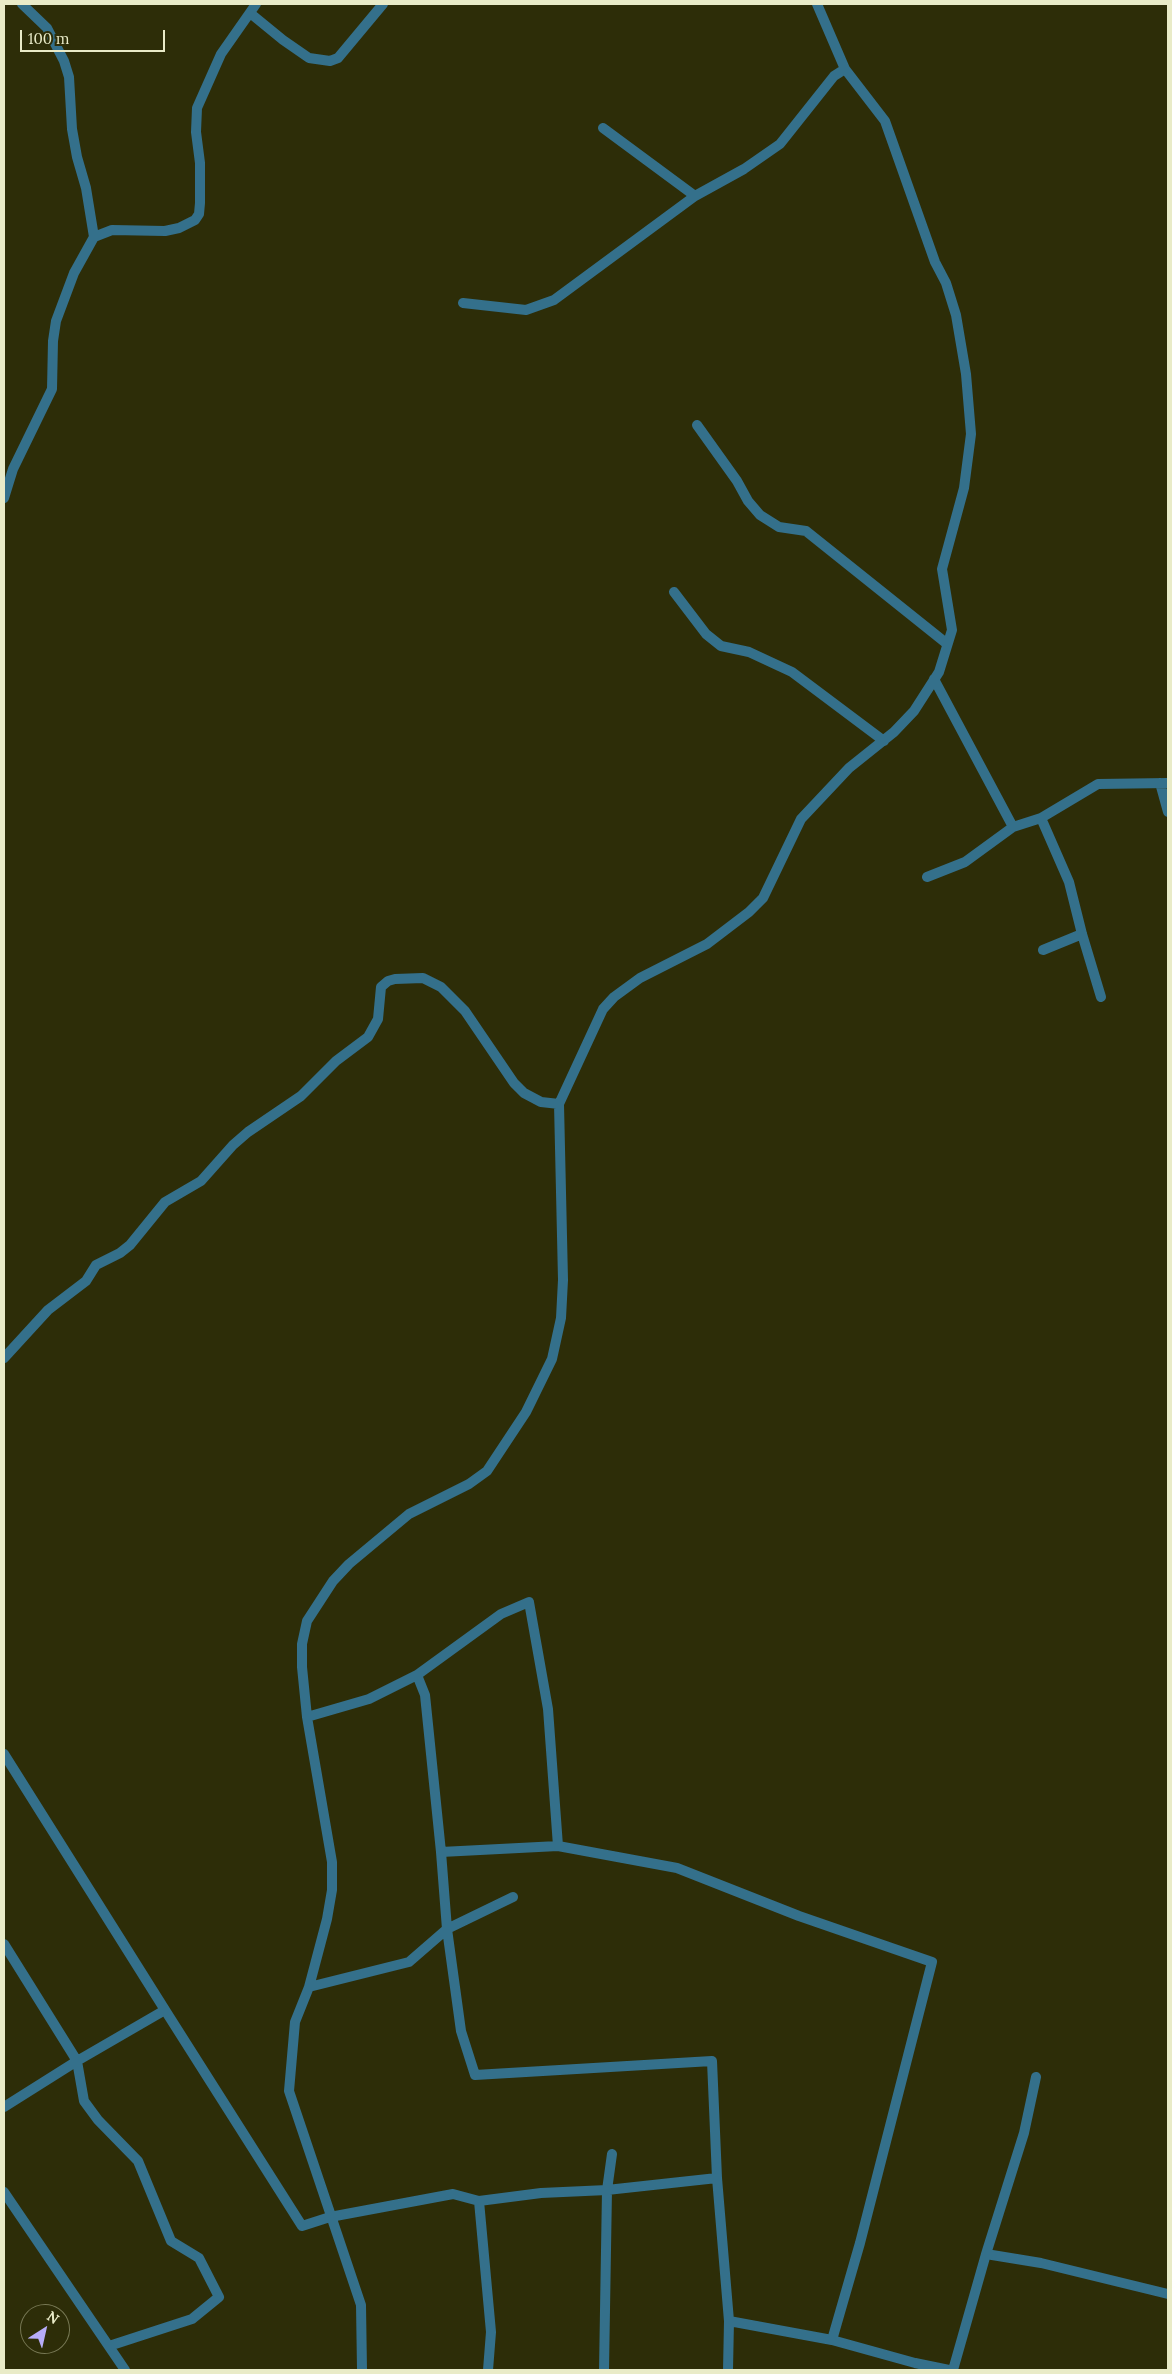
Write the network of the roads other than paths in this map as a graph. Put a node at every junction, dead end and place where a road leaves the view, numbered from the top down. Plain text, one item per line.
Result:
1 (22, 4) edge
2 (256, 4) edge
3 (383, 4) edge
4 (817, 4) edge
5 (250, 13) junction
6 (845, 69) junction
7 (603, 128) dead end
8 (695, 196) junction
9 (94, 237) junction
10 (463, 303) dead end
11 (697, 425) dead end
12 (4, 498) edge
13 (674, 592) dead end
14 (946, 643) junction
15 (934, 680) junction
16 (884, 741) junction
17 (1164, 783) edge
18 (1168, 812) edge
19 (1041, 818) junction
20 (1013, 827) junction
21 (927, 878) dead end
22 (1082, 934) junction
23 (1043, 950) dead end
24 (1101, 997) dead end
25 (559, 1104) junction
26 (4, 1358) edge
27 (417, 1675) junction
28 (307, 1717) junction
29 (4, 1754) edge
30 (558, 1846) junction
31 (441, 1852) junction
32 (513, 1897) dead end
33 (447, 1929) junction
34 (4, 1944) edge
35 (309, 1987) junction
36 (165, 2010) junction
37 (77, 2061) junction
38 (1036, 2077) dead end
39 (4, 2107) edge
40 (612, 2154) dead end
41 (717, 2178) junction
42 (607, 2190) junction
43 (4, 2192) edge
44 (479, 2201) junction
45 (330, 2217) junction
46 (986, 2254) junction
47 (1168, 2294) edge
48 (729, 2322) junction
49 (832, 2340) junction
50 (109, 2346) junction
51 (125, 2370) edge
52 (362, 2370) edge
53 (488, 2370) edge
54 (604, 2370) edge
55 (728, 2370) edge
56 (951, 2370) edge

1 - 9 street
2 - 5 street
3 - 5 street
4 - 6 street
5 - 9 street
6 - 8 street
6 - 14 street
7 - 8 street
8 - 10 street
9 - 12 street
11 - 14 street
13 - 16 street
14 - 15 street
15 - 16 street
15 - 20 street
16 - 25 street
17 - 18 street
17 - 19 street
19 - 20 street
19 - 22 street
20 - 21 street
22 - 23 street
22 - 24 street
25 - 26 street
25 - 28 street
27 - 28 street
27 - 30 street
27 - 31 street
28 - 35 street
29 - 36 street
30 - 31 street
30 - 49 street
31 - 33 street
32 - 33 street
33 - 35 street
33 - 41 street
34 - 37 street
35 - 45 street
36 - 37 street
36 - 45 street
37 - 39 street
37 - 50 street
38 - 46 street
40 - 42 street
41 - 42 street
41 - 48 street
42 - 44 street
42 - 54 street
43 - 50 street
44 - 45 street
44 - 53 street
45 - 52 street
46 - 47 street
46 - 56 street
48 - 49 street
48 - 55 street
49 - 56 street
50 - 51 street

